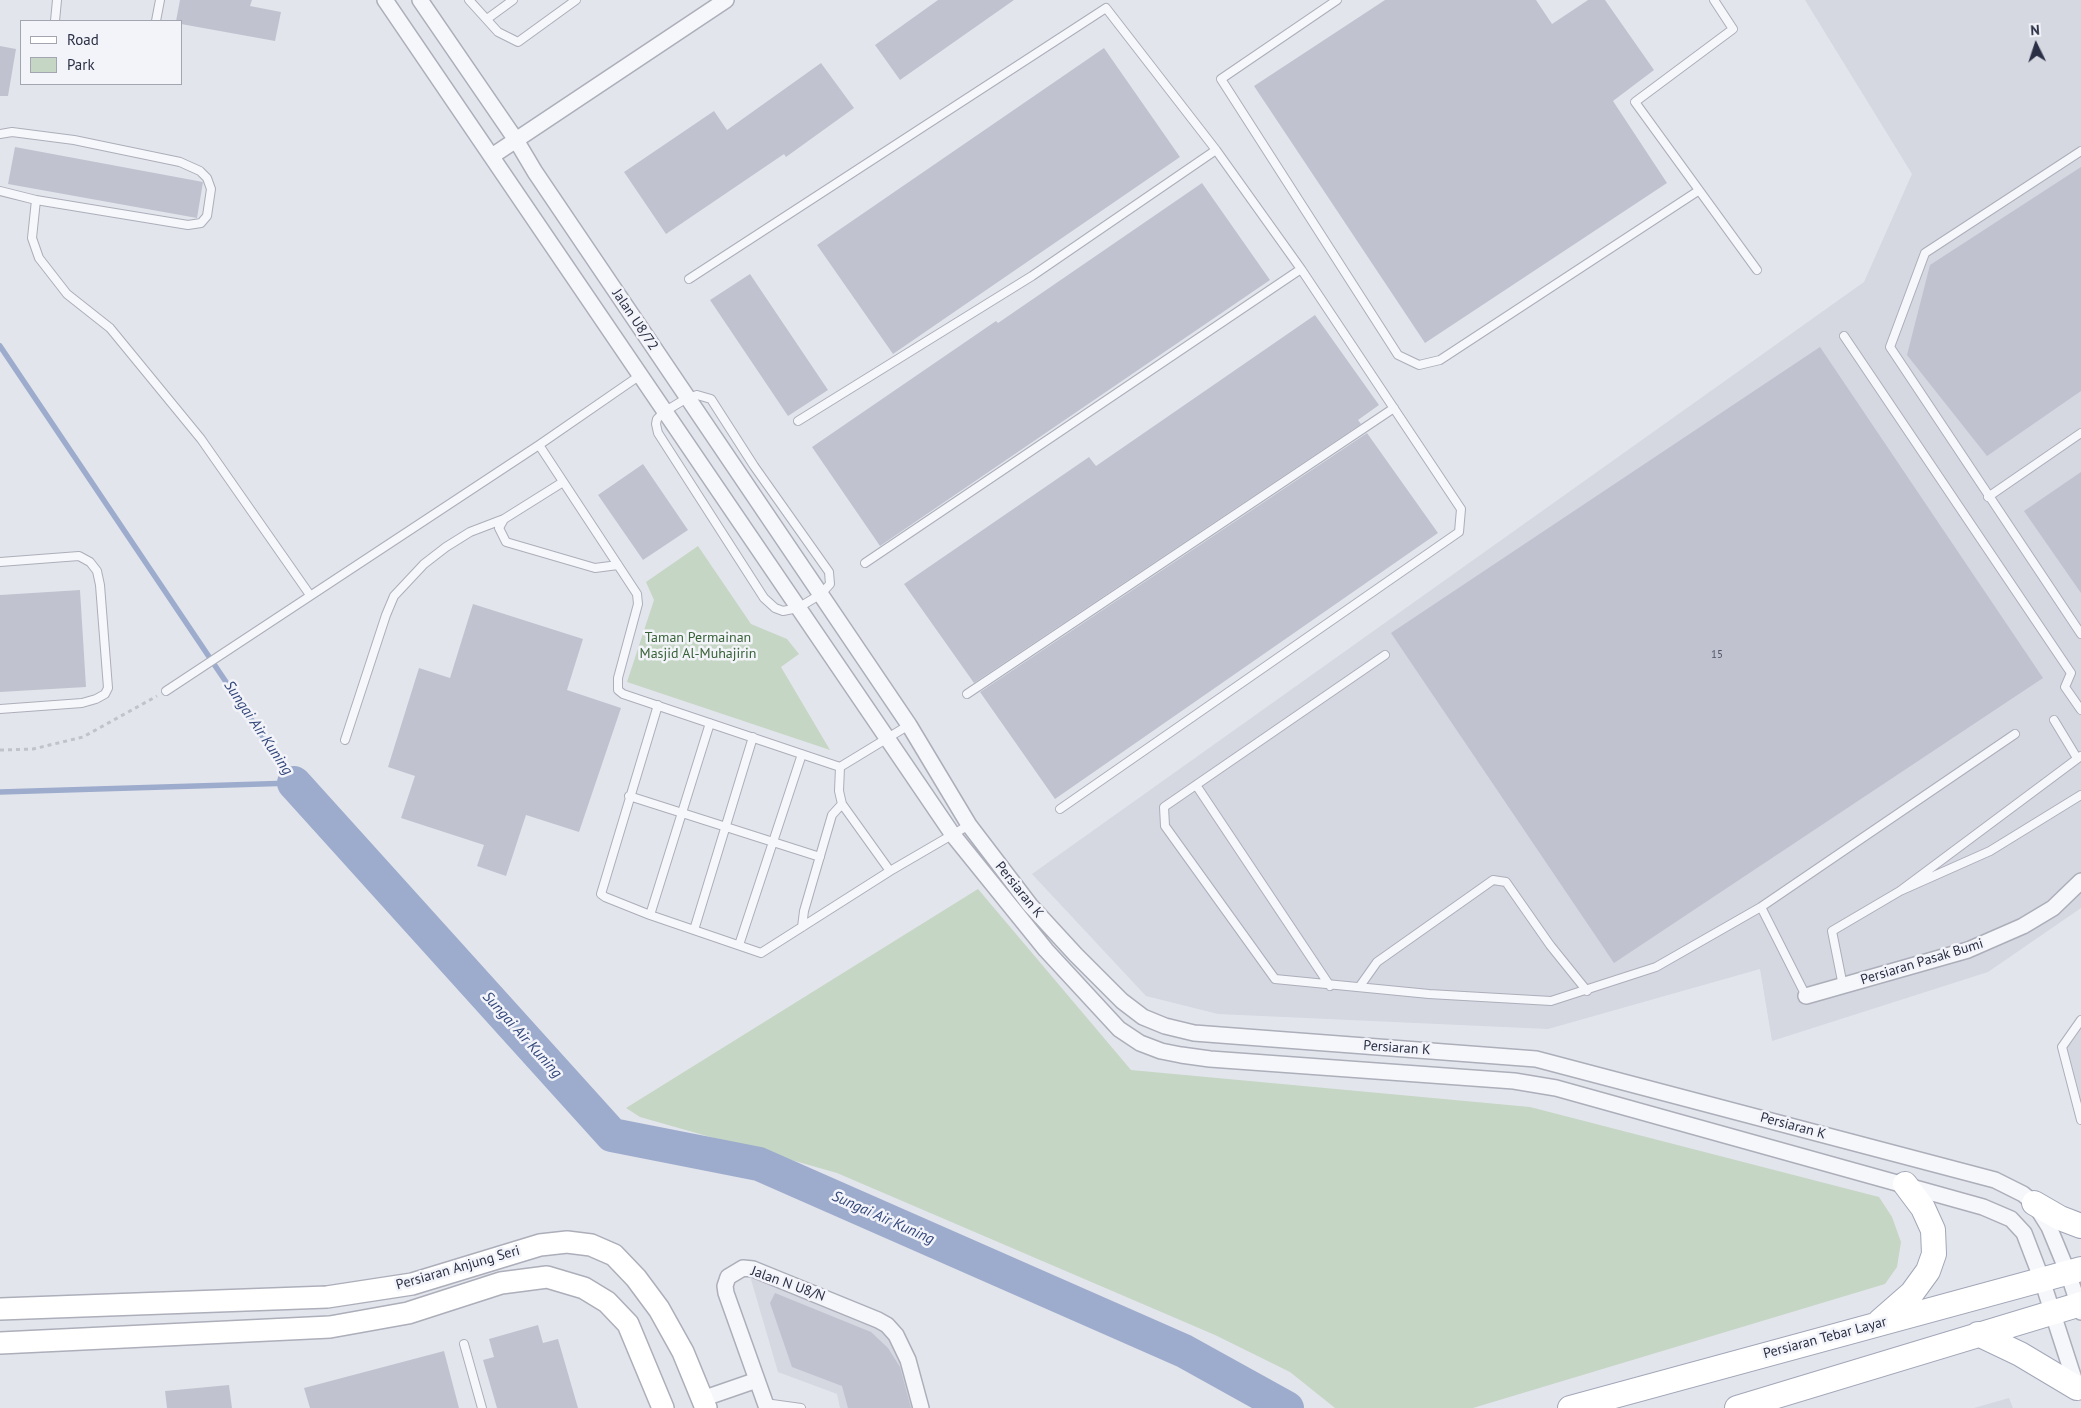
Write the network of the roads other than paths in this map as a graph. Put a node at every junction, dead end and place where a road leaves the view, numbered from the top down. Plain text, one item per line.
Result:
1 (57, 0) edge
2 (160, 0) edge
3 (385, 0) edge
4 (420, 0) edge
5 (469, 0) edge
6 (513, 0) edge
7 (576, 0) edge
8 (726, 0) edge
9 (1102, 0) edge
10 (1337, 0) edge
11 (1714, 0) edge
12 (1106, 8) junction
13 (487, 19) junction
14 (54, 20) edge
15 (156, 20) edge
16 (0, 134) edge
17 (516, 140) junction
18 (1216, 150) junction
19 (2081, 151) edge
20 (492, 156) junction
21 (0, 191) edge
22 (1698, 191) junction
23 (36, 200) junction
24 (1301, 270) junction
25 (1757, 270) dead end
26 (689, 279) dead end
27 (1844, 336) dead end
28 (639, 376) junction
29 (687, 398) junction
30 (1394, 408) junction
31 (664, 412) junction
32 (798, 421) dead end
33 (2081, 433) edge
34 (539, 445) junction
35 (563, 482) junction
36 (1988, 497) junction
37 (504, 519) junction
38 (0, 562) edge
39 (865, 563) dead end
40 (618, 565) junction
41 (821, 594) junction
42 (310, 595) junction
43 (798, 608) junction
44 (2081, 634) edge
45 (851, 639) joint
46 (828, 652) joint
47 (1385, 655) dead end
48 (166, 691) road end
49 (967, 694) dead end
50 (658, 705) junction
51 (0, 708) edge
52 (2081, 710) edge
53 (2054, 720) dead end
54 (710, 723) junction
55 (909, 725) junction
56 (2015, 734) dead end
57 (753, 737) junction
58 (887, 739) junction
59 (345, 740) dead end
60 (802, 754) junction
61 (2079, 757) edge
62 (840, 767) junction
63 (1196, 785) junction
64 (2081, 795) edge
65 (629, 796) junction
66 (842, 804) junction
67 (1060, 809) dead end
68 (682, 812) junction
69 (969, 825) junction
70 (726, 826) junction
71 (953, 835) junction
72 (773, 842) junction
73 (820, 857) junction
74 (890, 871) junction
75 (2081, 881) edge
76 (1900, 891) junction
77 (1761, 908) junction
78 (650, 915) junction
79 (802, 927) junction
80 (694, 930) junction
81 (739, 945) junction
82 (1330, 986) junction
83 (1360, 986) junction
84 (1843, 986) junction
85 (1587, 991) junction
86 (1806, 996) joint
87 (2081, 1020) edge
88 (2081, 1120) edge
89 (1905, 1184) junction
90 (2034, 1203) junction
91 (2081, 1226) edge
92 (2074, 1271) edge
93 (2042, 1280) junction
94 (2080, 1307) edge
95 (0, 1309) edge
96 (2052, 1313) junction
97 (1876, 1324) junction
98 (1978, 1334) junction
99 (0, 1343) edge
100 (464, 1344) dead end
101 (757, 1380) junction
102 (2079, 1391) edge
103 (704, 1403) edge
104 (766, 1406) edge
105 (482, 1408) edge
106 (663, 1408) edge
107 (802, 1408) edge
108 (921, 1408) edge
109 (1570, 1408) edge
110 (1737, 1408) edge

1 - 14 lane
2 - 15 lane
3 - 20 street, Jalan U8/72
4 - 17 street, Jalan U8/72
5 - 13 lane
6 - 13 lane
7 - 13 lane
8 - 17 street
9 - 12 lane
10 - 22 lane
11 - 22 lane
12 - 18 lane
12 - 26 lane
16 - 23 lane
17 - 20 street
17 - 29 street, Jalan U8/72
18 - 24 lane
18 - 32 lane
19 - 36 lane
20 - 28 street, Jalan U8/72
21 - 23 lane
22 - 25 lane
23 - 42 lane
24 - 30 lane
24 - 39 lane
27 - 52 lane
28 - 31 street, Jalan U8/72
28 - 34 lane
29 - 31 lane
29 - 41 street, Jalan U8/72
30 - 49 lane
30 - 67 lane
31 - 43 street, Jalan U8/72
31 - 43 lane
33 - 36 lane
34 - 35 lane
34 - 42 lane
35 - 37 lane
35 - 40 lane
36 - 44 lane
37 - 40 lane
37 - 59 lane
38 - 51 lane
40 - 50 lane
41 - 43 lane
41 - 45 street, Jalan U8/72
42 - 48 lane
43 - 46 street, Jalan U8/72
45 - 55 street, Persiaran K
46 - 58 street, Persiaran K
47 - 63 lane
50 - 54 lane
50 - 65 lane
53 - 61 lane
54 - 57 lane
54 - 68 lane
55 - 58 lane
55 - 69 street, Persiaran K
56 - 77 lane
57 - 60 lane
57 - 70 lane
58 - 62 lane
58 - 71 street, Persiaran K
60 - 62 lane
60 - 72 lane
61 - 76 lane
62 - 66 lane
63 - 82 lane
63 - 82 lane
64 - 76 lane
65 - 68 lane
65 - 78 lane
66 - 73 lane
66 - 74 lane
68 - 70 lane
68 - 78 lane
69 - 71 lane
69 - 90 street, Persiaran K
70 - 72 lane
70 - 80 lane
71 - 74 lane
71 - 89 street, Persiaran K
72 - 73 lane
72 - 81 lane
73 - 79 lane
74 - 79 lane
75 - 84 street, Persiaran Pasak Bumi
76 - 84 lane
77 - 85 lane
77 - 86 lane
78 - 80 lane
79 - 81 lane
80 - 81 lane
82 - 83 lane
83 - 85 lane
83 - 85 lane
84 - 86 street, Persiaran Pasak Bumi
87 - 88 lane
89 - 93 street, Persiaran K
89 - 97 main road
90 - 91 main road
90 - 92 street, Persiaran K
92 - 93 main road, Persiaran Tebar Layar
92 - 94 street, Persiaran K
93 - 96 street, Persiaran K
93 - 97 main road, Persiaran Tebar Layar
94 - 96 main road
95 - 103 street, Persiaran Anjung Seri
96 - 98 main road
96 - 102 street, Persiaran K
97 - 109 main road, Persiaran Tebar Layar
98 - 102 main road
98 - 110 main road
99 - 106 street, Persiaran Anjung Seri
100 - 105 lane
101 - 103 street
101 - 104 street, Jalan N U8/N
101 - 108 street, Jalan N U8/N
104 - 107 lane, Jalan N U8/N

